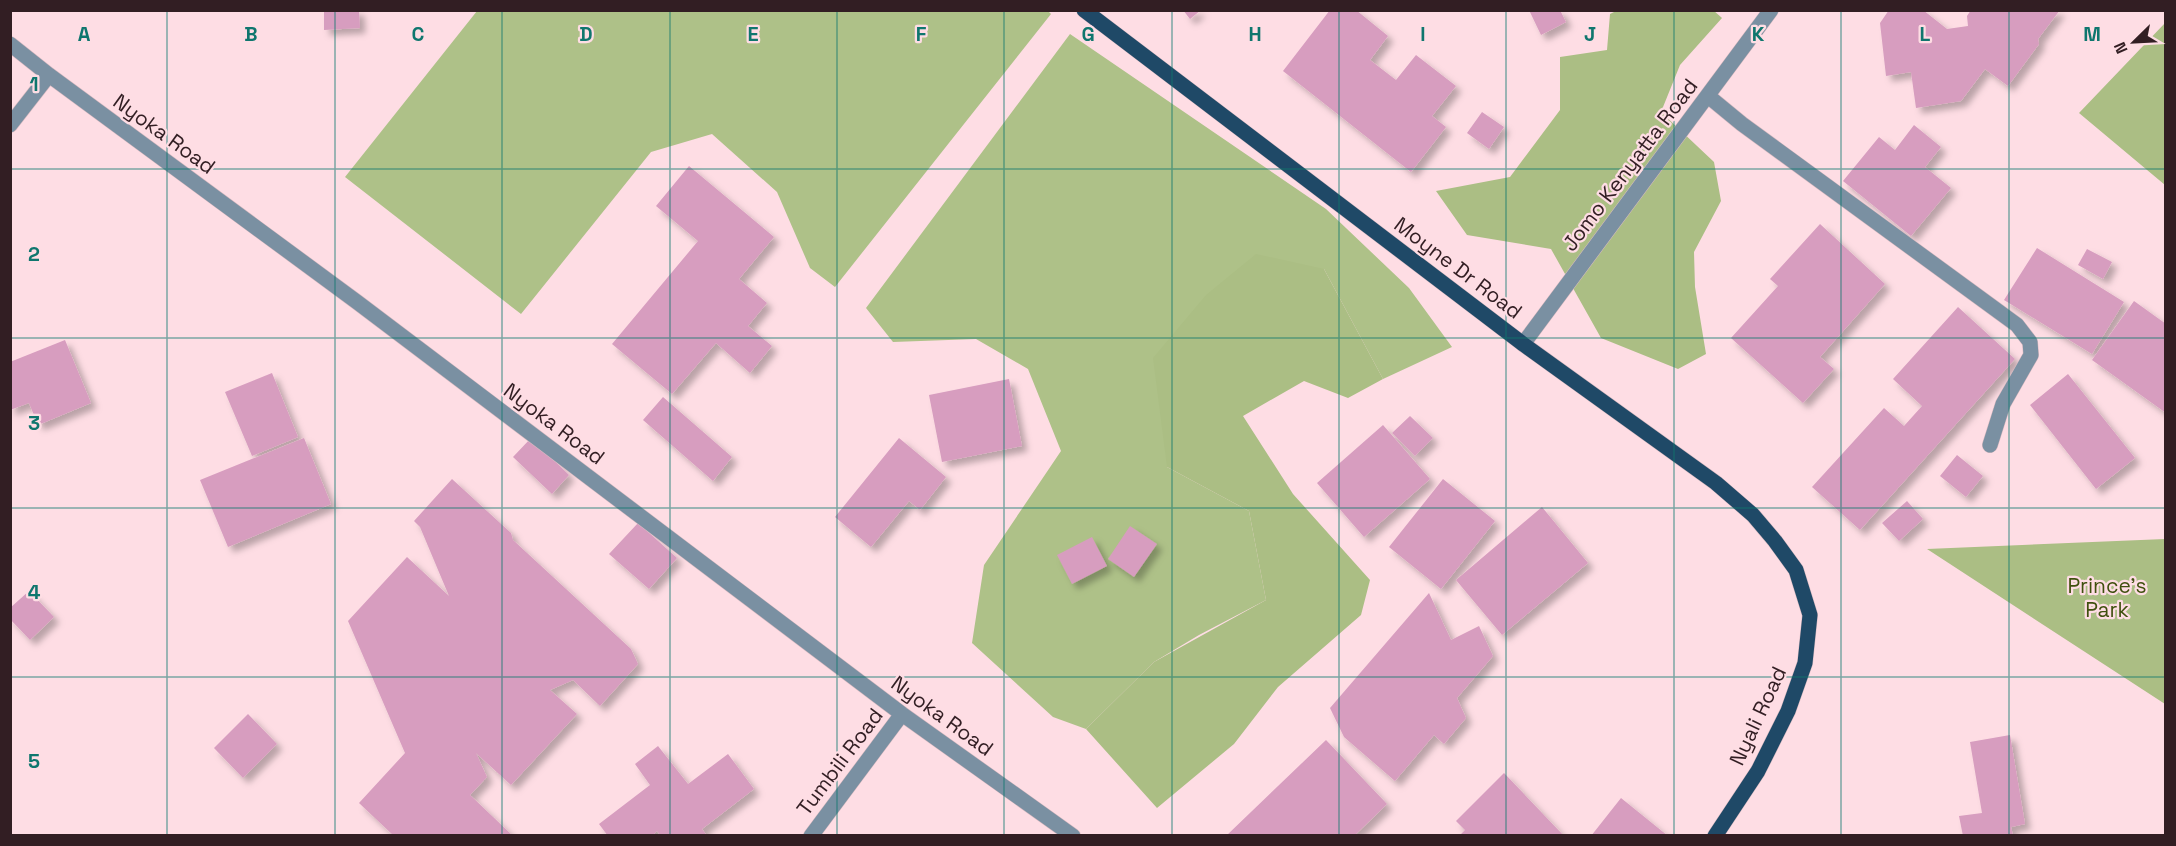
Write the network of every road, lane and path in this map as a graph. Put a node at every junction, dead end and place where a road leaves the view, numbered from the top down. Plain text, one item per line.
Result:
1 (1084, 10) edge
2 (1771, 10) edge
3 (10, 45) edge
4 (49, 75) junction
5 (1708, 96) junction
6 (10, 125) edge
7 (1523, 344) junction
8 (1990, 445) dead end
9 (1796, 570) joint
10 (902, 714) junction
11 (811, 836) edge
12 (1073, 836) edge
13 (1715, 836) edge

1 - 7 main road, Moyne Dr Road
2 - 5 street, Jomo Kenyatta Road
3 - 4 street, Nyoka Road
4 - 6 street
4 - 10 street, Nyoka Road
5 - 7 street, Jomo Kenyatta Road
5 - 8 street
7 - 9 main road, Moyne Dr Road
9 - 13 main road, Nyali Road
10 - 11 street, Tumbili Road
10 - 12 street, Nyoka Road

